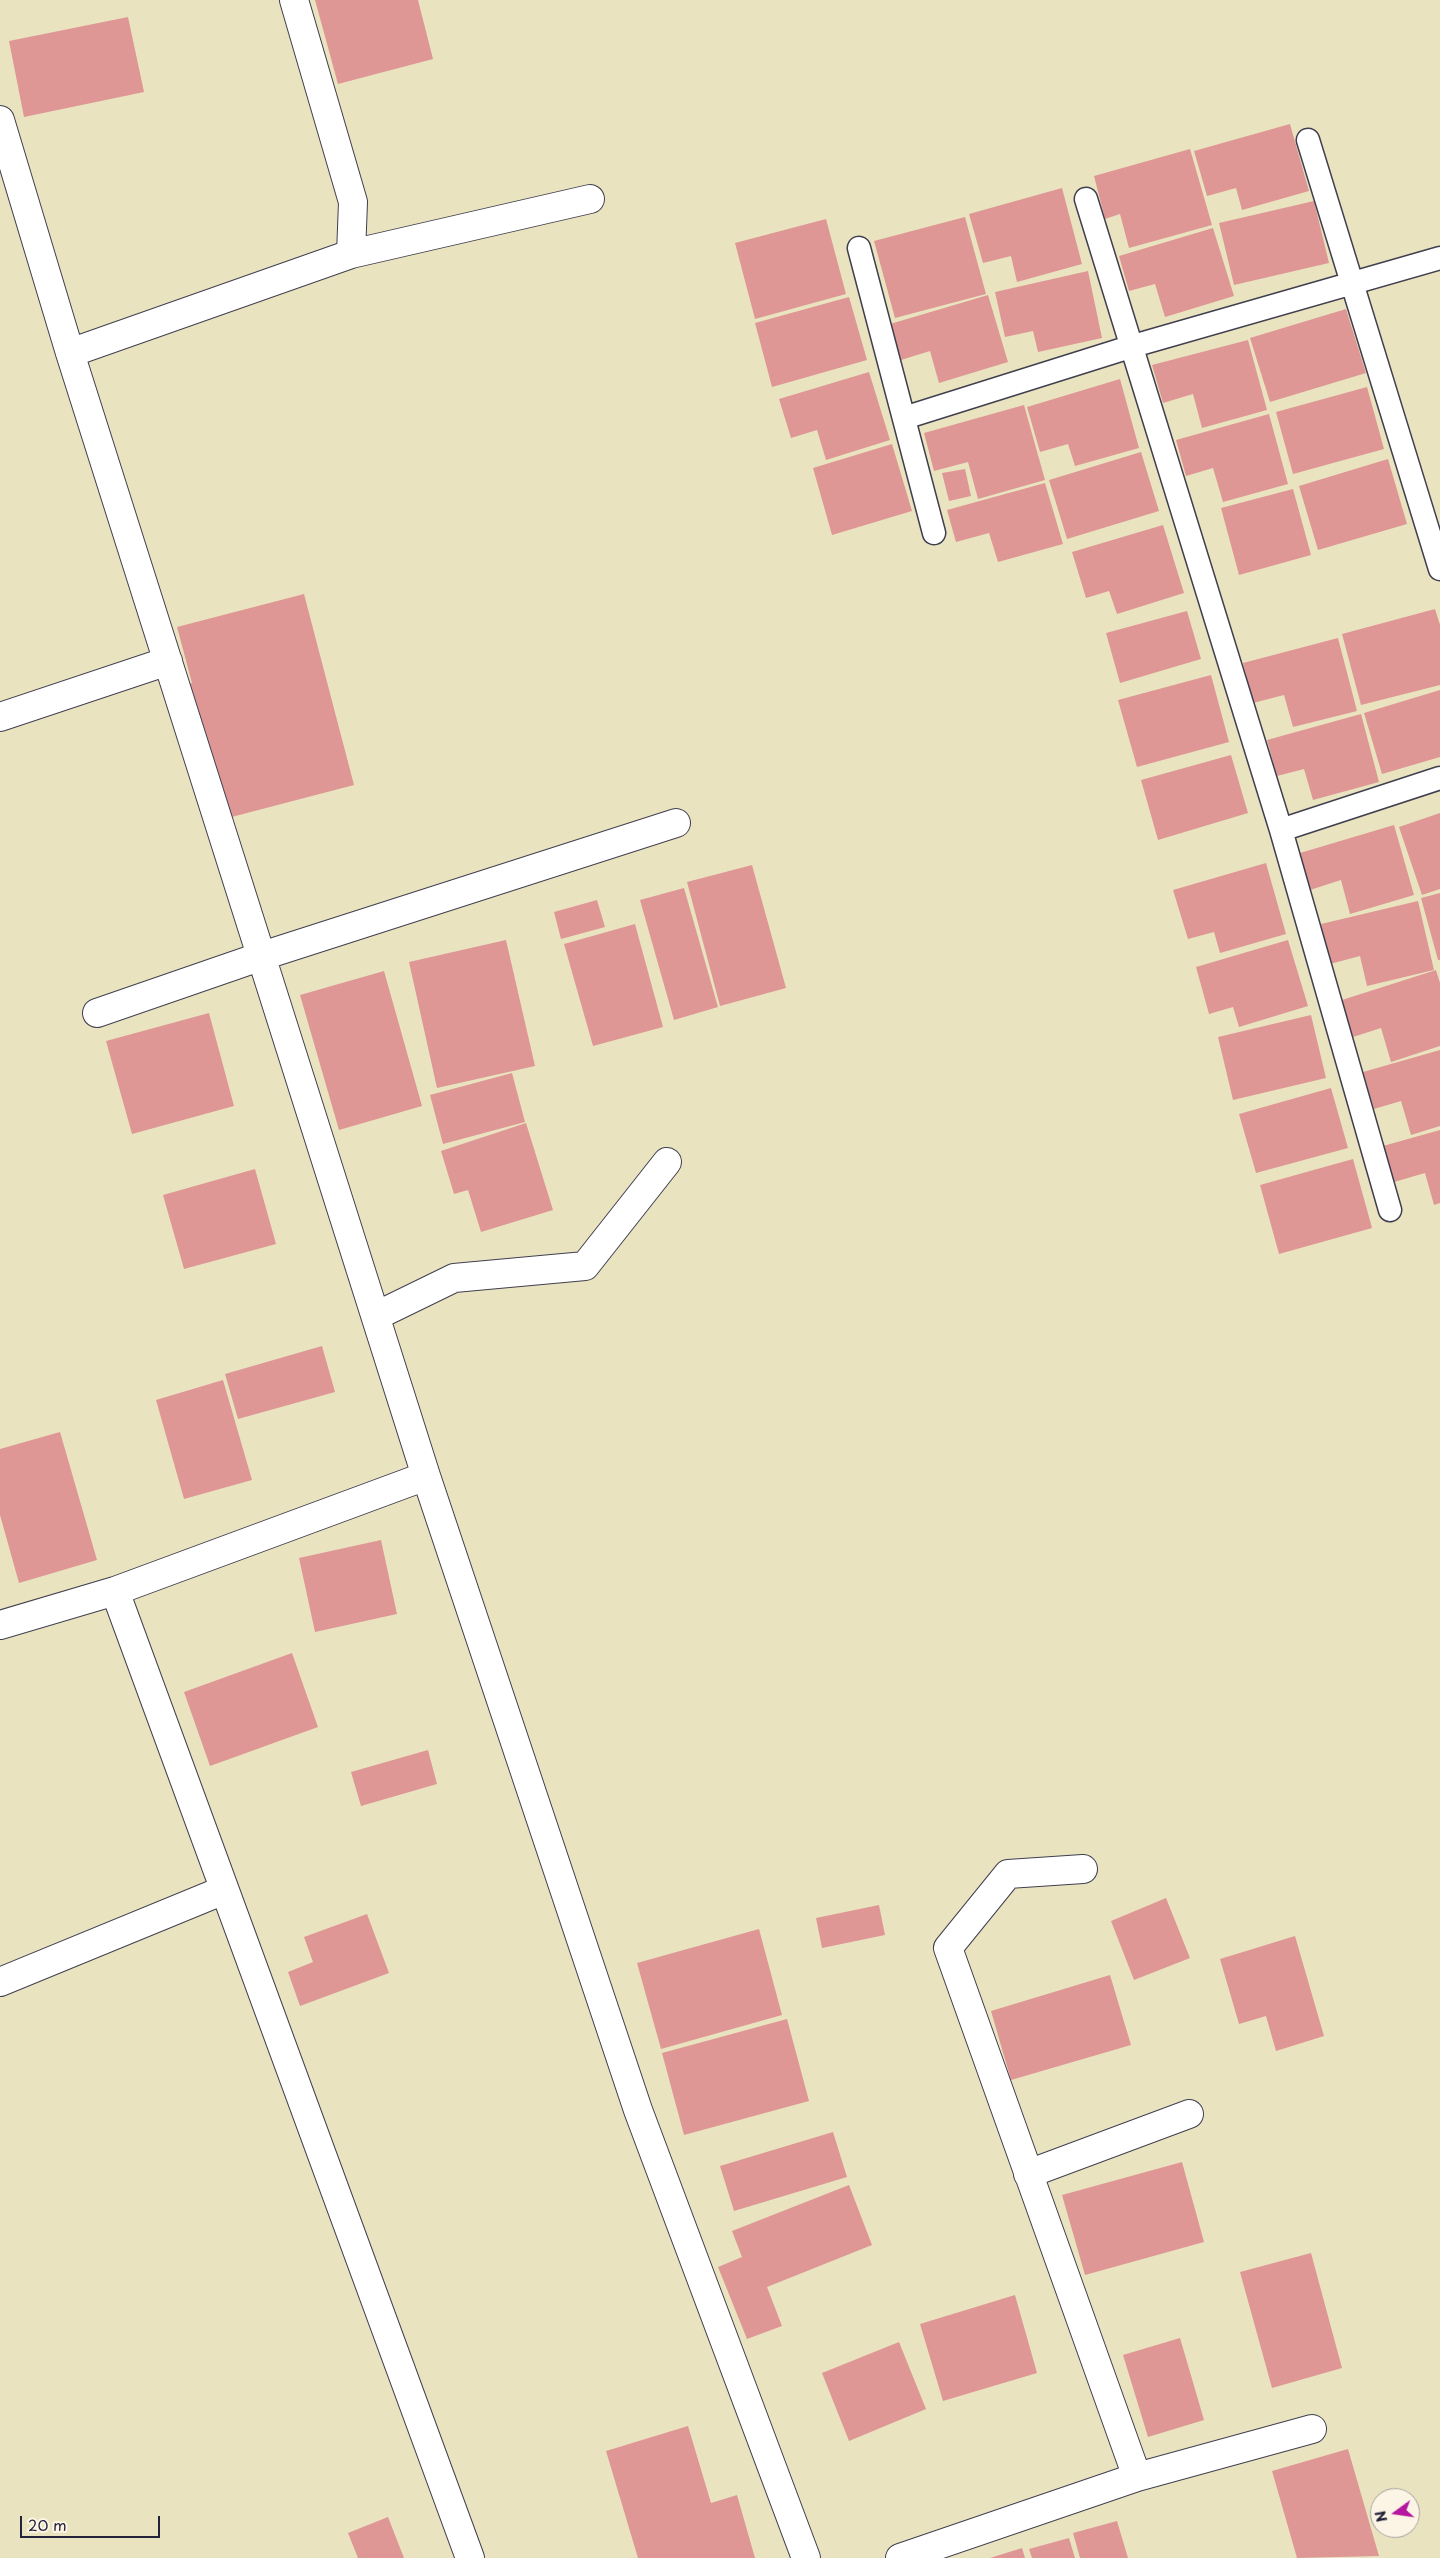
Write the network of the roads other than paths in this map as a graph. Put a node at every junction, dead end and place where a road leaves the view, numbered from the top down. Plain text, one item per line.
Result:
1 (294, 0) edge
2 (0, 120) edge
3 (1308, 140) dead end
4 (590, 199) dead end
5 (1086, 199) dead end
6 (859, 248) dead end
7 (351, 254) junction
8 (1440, 258) edge
9 (1352, 283) junction
10 (1132, 346) junction
11 (70, 353) junction
12 (904, 418) junction
13 (934, 533) dead end
14 (1440, 569) edge
15 (168, 661) junction
16 (0, 717) edge
17 (1440, 778) edge
18 (676, 823) dead end
19 (1281, 830) junction
20 (262, 956) junction
21 (97, 1013) dead end
22 (667, 1162) dead end
23 (1390, 1210) dead end
24 (376, 1316) junction
25 (426, 1476) junction
26 (115, 1591) junction
27 (0, 1625) edge
28 (1083, 1869) dead end
29 (224, 1890) junction
30 (0, 1982) edge
31 (1190, 2114) dead end
32 (1028, 2174) junction
33 (1312, 2429) dead end
34 (1137, 2477) junction
35 (470, 2558) edge
36 (806, 2558) edge
37 (900, 2558) edge

1 - 7 street
2 - 11 street
3 - 9 lane
4 - 7 street
5 - 10 lane
6 - 12 lane
7 - 11 street
8 - 9 lane
9 - 10 lane
9 - 14 lane
10 - 12 lane
10 - 19 lane
11 - 15 street
12 - 13 lane
15 - 16 street
15 - 20 street
17 - 19 lane
18 - 20 street
19 - 23 lane
20 - 21 street
20 - 24 street
22 - 24 street
24 - 25 street
25 - 26 street
25 - 36 street
26 - 27 street
26 - 29 street
28 - 32 street
29 - 30 street
29 - 35 street
31 - 32 street
32 - 34 street
33 - 34 street
34 - 37 street

